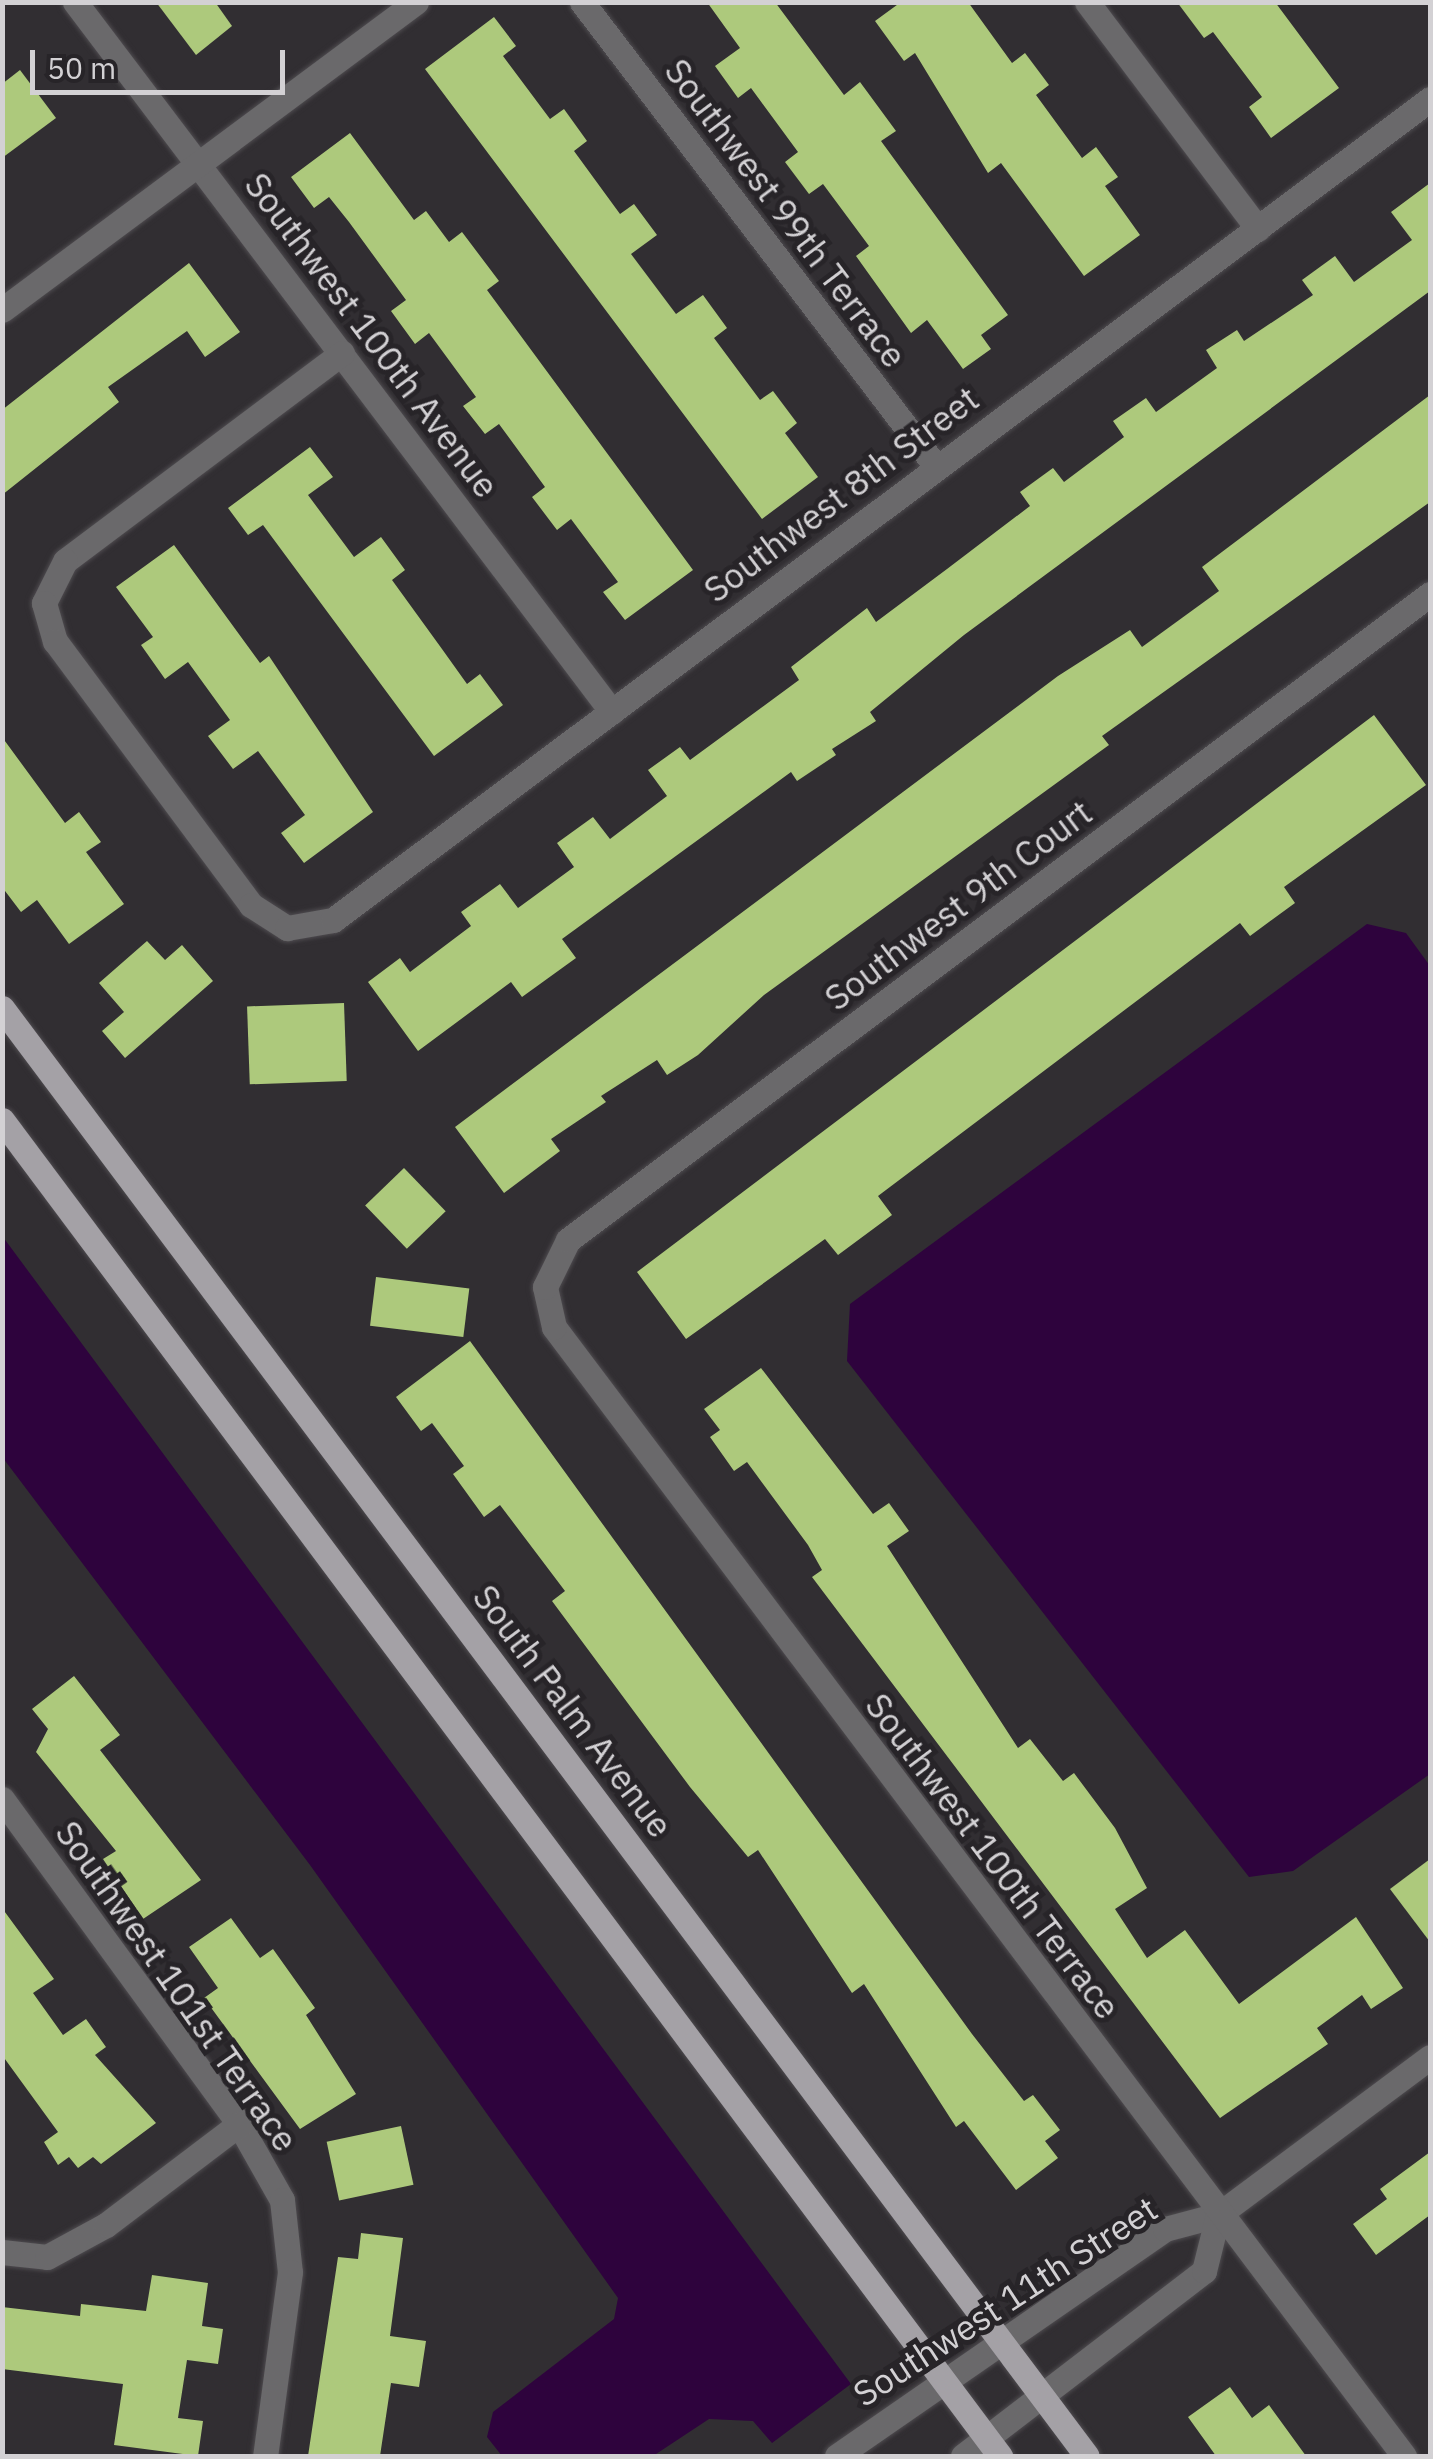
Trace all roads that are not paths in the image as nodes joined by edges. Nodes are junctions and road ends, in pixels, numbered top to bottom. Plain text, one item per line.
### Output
1 (74, 2) edge
2 (416, 2) edge
3 (582, 2) edge
4 (1088, 2) edge
5 (1430, 98) edge
6 (198, 163) junction
7 (1258, 228) junction
8 (2, 310) edge
9 (342, 352) junction
10 (935, 465) junction
11 (1430, 594) edge
12 (612, 712) junction
13 (2, 1008) edge
14 (2, 1120) edge
15 (545, 1287) joint
16 (2, 1800) edge
17 (1430, 2057) edge
18 (240, 2124) junction
19 (1218, 2216) junction
20 (2, 2252) edge
21 (999, 2341) junction
22 (940, 2378) junction
23 (1040, 2396) junction
24 (994, 2448) edge
25 (265, 2456) edge
26 (836, 2456) edge
27 (963, 2456) edge
28 (1086, 2456) edge
29 (1404, 2456) edge

1 - 6 street, Southwest 100th Avenue
2 - 6 street
3 - 10 street, Southwest 99th Terrace
4 - 7 street
5 - 7 street, Southwest 8th Street
6 - 8 street
6 - 9 street, Southwest 100th Avenue
7 - 10 street, Southwest 8th Street
9 - 12 street, Southwest 100th Avenue
9 - 12 street, Southwest 8th Street
10 - 12 street, Southwest 8th Street
11 - 15 street, Southwest 9th Court
13 - 21 main road, South Palm Avenue
14 - 22 main road
15 - 19 street, Southwest 100th Terrace
16 - 18 street, Southwest 101st Terrace
17 - 19 street, Southwest 11th Street
18 - 20 street
18 - 25 street, Southwest 101st Terrace
19 - 21 street, Southwest 11th Street
19 - 23 street, Southwest 11th Street
19 - 29 street, Southwest 100th Terrace
21 - 22 street, Southwest 11th Street
21 - 23 main road, South Palm Avenue
22 - 24 main road
22 - 26 street, Southwest 11th Street
23 - 24 street, Southwest 11th Street
23 - 28 main road, South Palm Avenue
24 - 27 street, Southwest 11th Street

